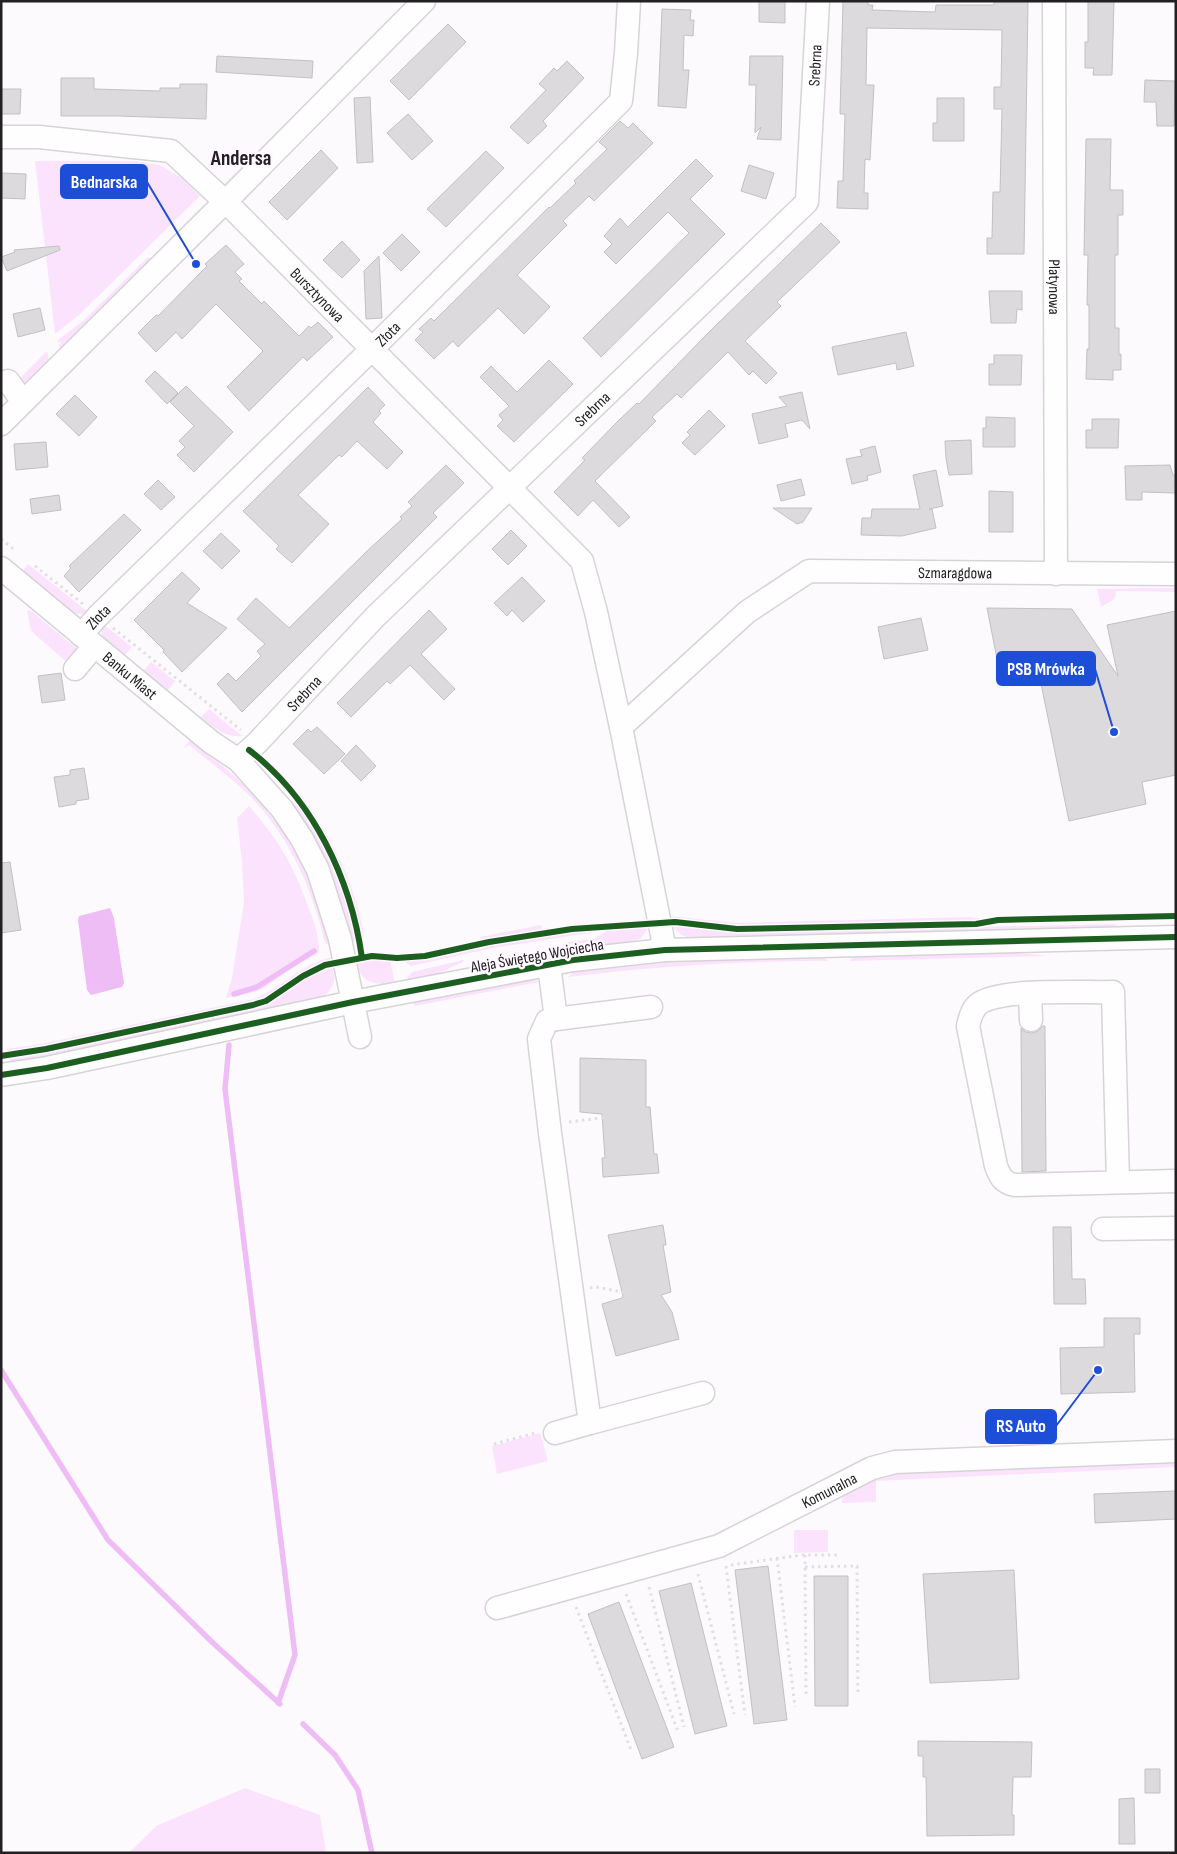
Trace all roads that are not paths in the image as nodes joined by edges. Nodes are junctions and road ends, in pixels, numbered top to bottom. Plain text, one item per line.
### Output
1 (424, 1) edge
2 (629, 1) edge
3 (818, 1) edge
4 (1054, 1) edge
5 (1, 137) edge
6 (225, 201) junction
7 (372, 349) junction
8 (8, 381) dead end
9 (23, 402) junction
10 (1, 424) edge
11 (510, 487) junction
12 (1, 568) edge
13 (1056, 574) junction
14 (1176, 574) edge
15 (87, 641) junction
16 (75, 669) dead end
17 (622, 727) junction
18 (238, 760) junction
19 (1176, 936) edge
20 (665, 950) junction
21 (549, 965) junction
22 (1030, 993) junction
23 (353, 1002) junction
24 (651, 1007) dead end
25 (556, 1019) junction
26 (1031, 1020) dead end
27 (360, 1037) dead end
28 (1, 1075) edge
29 (1176, 1181) edge
30 (1118, 1182) junction
31 (1176, 1228) edge
32 (1103, 1229) dead end
33 (703, 1394) dead end
34 (590, 1424) junction
35 (555, 1433) road end
36 (1176, 1451) edge
37 (497, 1608) dead end

1 - 6 street
2 - 7 street, Złota
3 - 11 street, Srebrna
4 - 13 street, Platynowa
5 - 6 street, Bursztynowa
6 - 7 street, Bursztynowa
6 - 9 street
7 - 11 street, Bursztynowa
7 - 15 street, Złota
8 - 9 street
9 - 10 street
11 - 17 street, Bursztynowa
11 - 18 street, Srebrna
12 - 15 street, Banku Miast
13 - 14 street, Szmaragdowa
13 - 17 street, Szmaragdowa
15 - 16 street, Złota
15 - 18 street, Banku Miast
17 - 20 street
18 - 23 street, Banku Miast
19 - 20 street, Aleja Świętego Wojciecha
20 - 21 street, Aleja Świętego Wojciecha
21 - 23 street, Aleja Świętego Wojciecha
21 - 25 street
22 - 26 street
22 - 30 street
22 - 30 street
23 - 27 street, Banku Miast
23 - 28 street, Aleja Świętego Wojciecha
24 - 25 street
25 - 34 street
29 - 30 street
31 - 32 street
33 - 34 street
34 - 35 street
36 - 37 street, Komunalna

